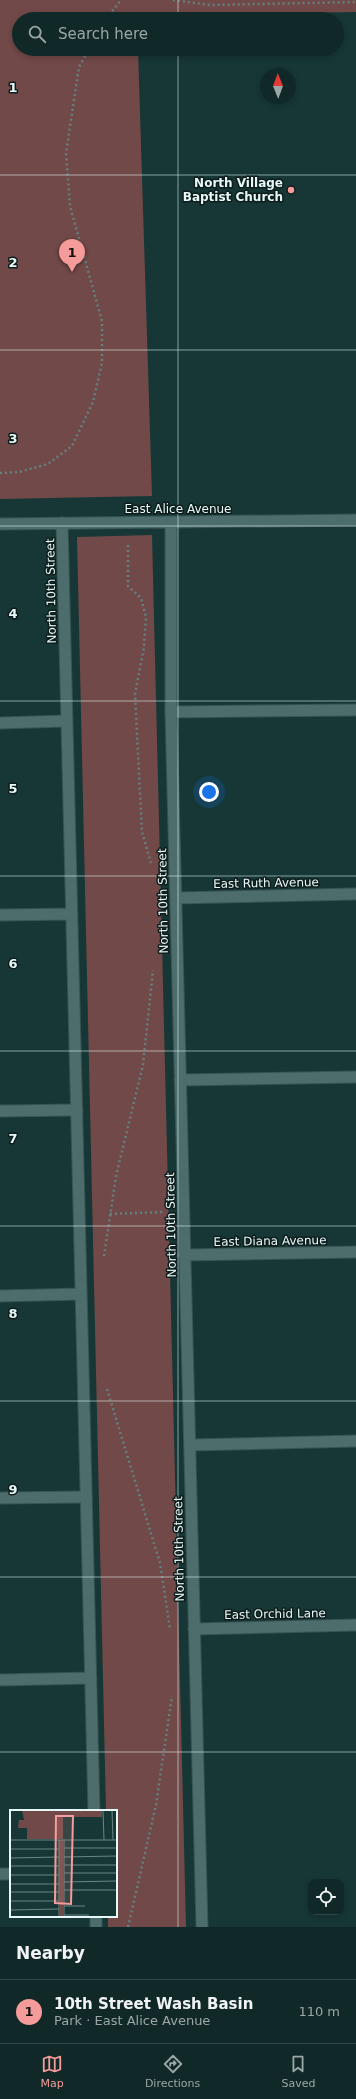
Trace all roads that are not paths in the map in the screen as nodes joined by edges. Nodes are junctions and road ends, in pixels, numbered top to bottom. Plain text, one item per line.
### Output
1 (356, 520) edge
2 (62, 523) junction
3 (171, 523) junction
4 (0, 524) edge
5 (356, 710) edge
6 (171, 712) junction
7 (66, 721) junction
8 (0, 722) edge
9 (356, 894) edge
10 (176, 898) junction
11 (72, 914) junction
12 (0, 915) edge
13 (356, 1077) edge
14 (180, 1080) junction
15 (77, 1110) junction
16 (0, 1111) edge
17 (356, 1252) edge
18 (184, 1255) junction
19 (81, 1294) junction
20 (0, 1296) edge
21 (356, 1441) edge
22 (190, 1445) junction
23 (86, 1497) junction
24 (0, 1498) edge
25 (356, 1625) edge
26 (194, 1629) junction
27 (90, 1678) junction
28 (0, 1680) edge
29 (94, 1810) edge
30 (202, 1927) edge

1 - 3 street, East Alice Avenue
2 - 3 street, East Alice Avenue
2 - 4 street, East Alice Avenue
2 - 7 street, North 10th Street
3 - 6 street, North 10th Street
5 - 6 street
6 - 10 street, North 10th Street
7 - 8 street
7 - 11 street, North 10th Street
9 - 10 street, East Ruth Avenue
10 - 14 street, North 10th Street
11 - 12 street
11 - 15 street, North 10th Street
13 - 14 street
14 - 18 street, North 10th Street
15 - 16 street
15 - 19 street, North 10th Street
17 - 18 street, East Diana Avenue
18 - 22 street, North 10th Street
19 - 20 street
19 - 23 street, North 10th Street
21 - 22 street
22 - 26 street, North 10th Street
23 - 24 street
23 - 27 street, North 10th Street
25 - 26 street, East Orchid Lane
26 - 30 street, North 10th Street
27 - 28 street
27 - 29 street, North 10th Street

